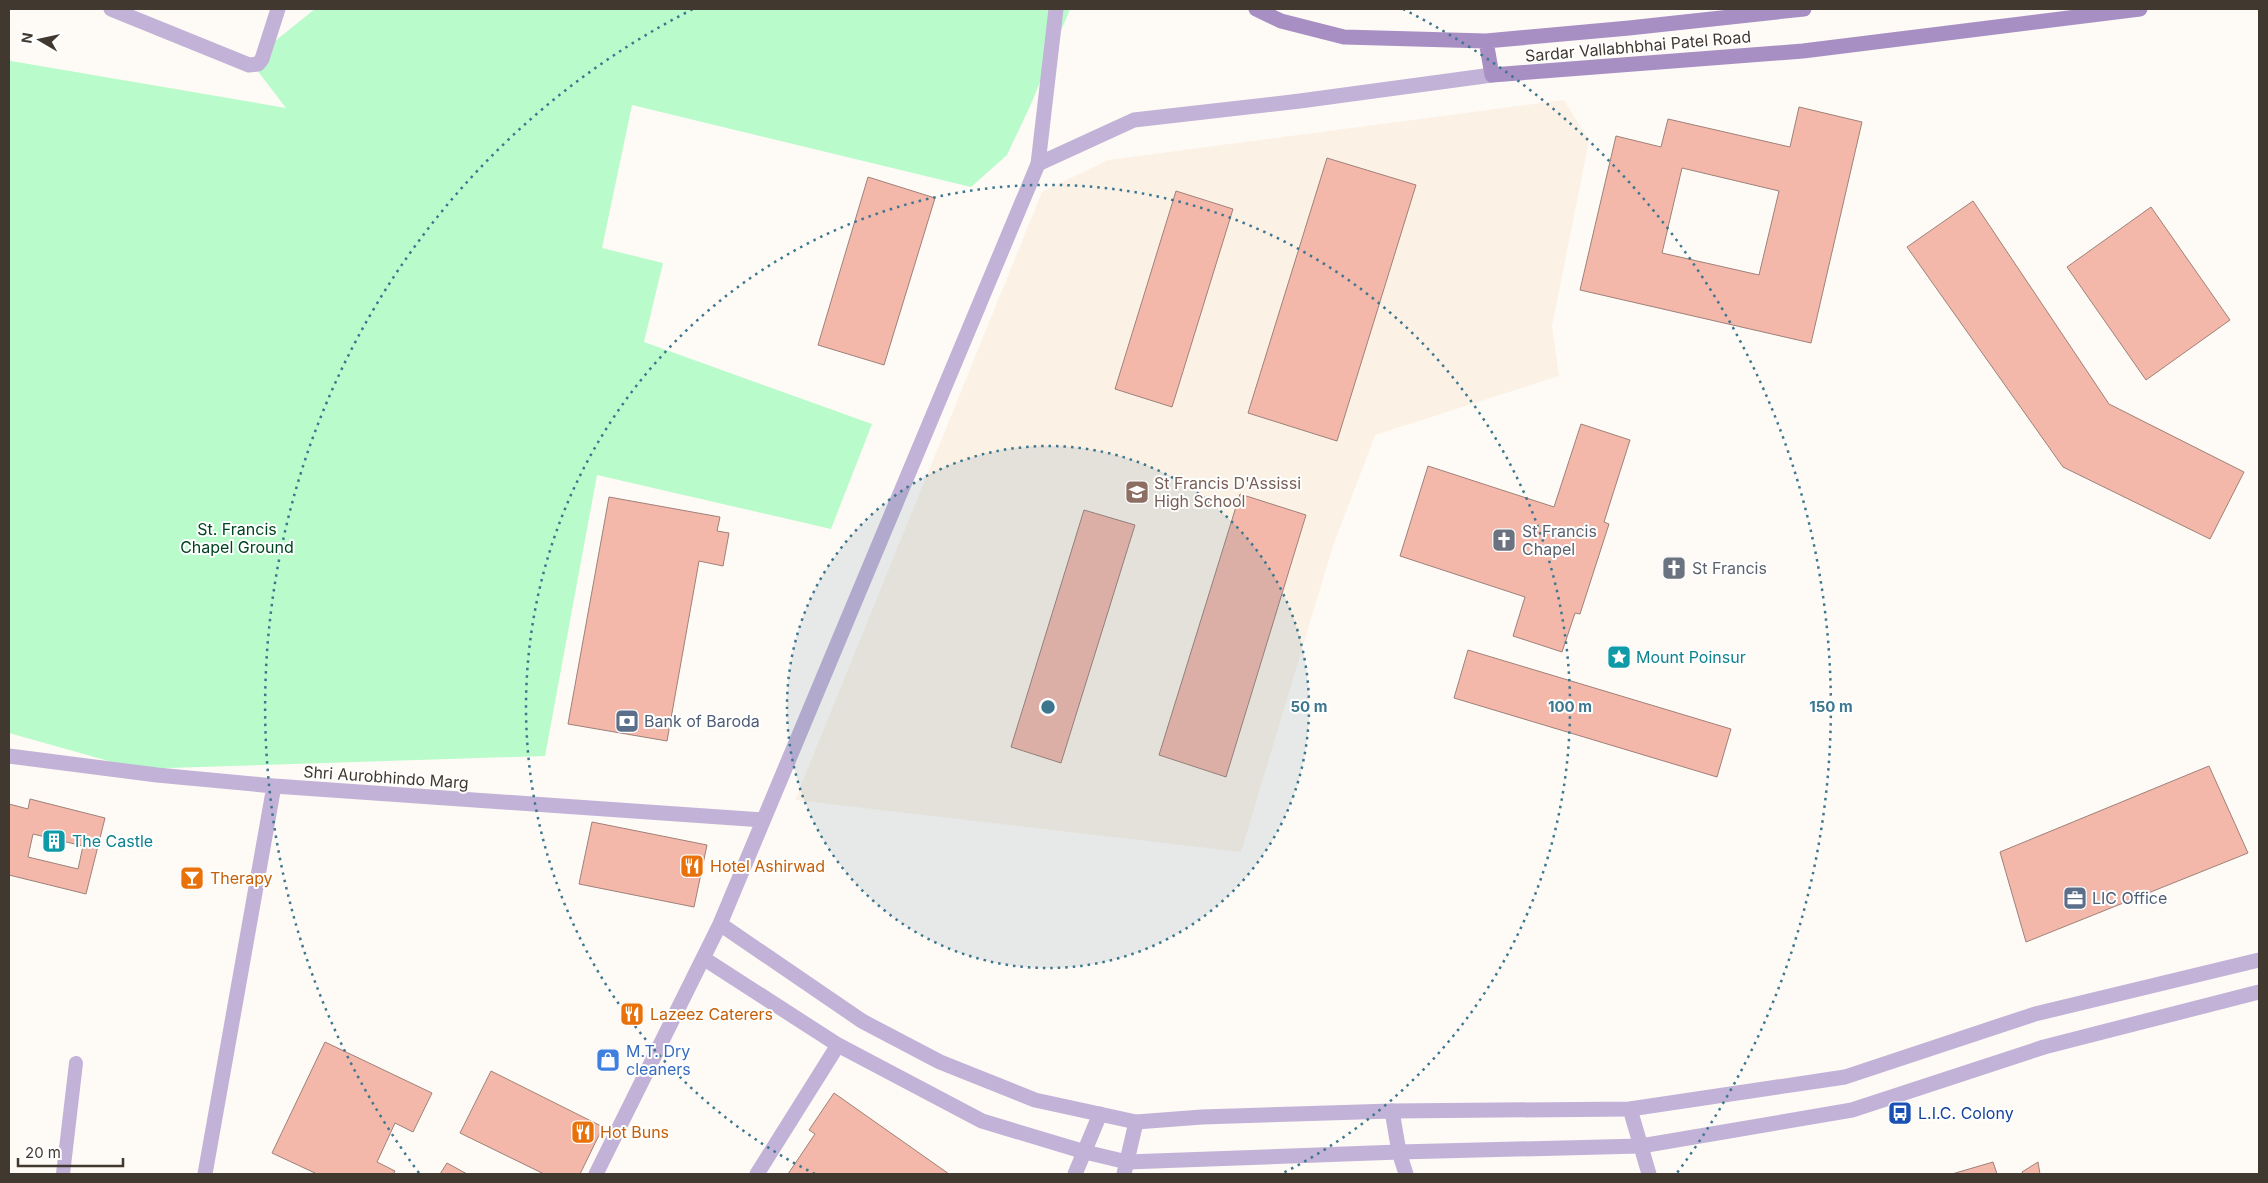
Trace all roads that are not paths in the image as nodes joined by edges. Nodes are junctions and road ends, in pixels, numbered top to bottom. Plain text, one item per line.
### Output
1 (111, 9) edge
2 (278, 9) edge
3 (1056, 9) edge
4 (1256, 9) edge
5 (1804, 9) edge
6 (2140, 9) edge
7 (1486, 41) junction
8 (1492, 75) junction
9 (1038, 164) junction
10 (9, 756) edge
11 (274, 786) junction
12 (763, 820) junction
13 (720, 924) junction
14 (703, 958) junction
15 (2259, 960) edge
16 (2259, 992) edge
17 (838, 1045) junction
18 (76, 1063) dead end
19 (1630, 1109) junction
20 (1392, 1111) junction
21 (1100, 1114) junction
22 (1136, 1122) junction
23 (1641, 1146) junction
24 (1084, 1152) junction
25 (1399, 1152) junction
26 (1126, 1168) edge
27 (63, 1174) edge
28 (205, 1174) edge
29 (596, 1174) edge
30 (757, 1174) edge
31 (1075, 1174) edge
32 (1406, 1174) edge
33 (1649, 1174) edge

1 - 2 street
3 - 9 street
4 - 7 main road, Sardar Vallabhbhai Patel Road
5 - 7 main road, Sardar Vallabhbhai Patel Road
6 - 8 main road, Sardar Vallabhbhai Patel Road
7 - 8 main road
8 - 9 street
9 - 12 street
10 - 11 street, Shri Aurobhindo Marg
11 - 12 street, Shri Aurobhindo Marg
11 - 28 street
12 - 13 street
13 - 14 street
13 - 21 street
14 - 17 street
14 - 29 street
15 - 19 street
16 - 23 street
17 - 24 street
17 - 30 street
18 - 27 lane
19 - 20 street
19 - 23 street
20 - 22 street
20 - 25 street
21 - 22 street
21 - 24 street
22 - 26 street
23 - 25 street
23 - 33 street
24 - 26 street
24 - 31 street
25 - 26 street
25 - 32 street

